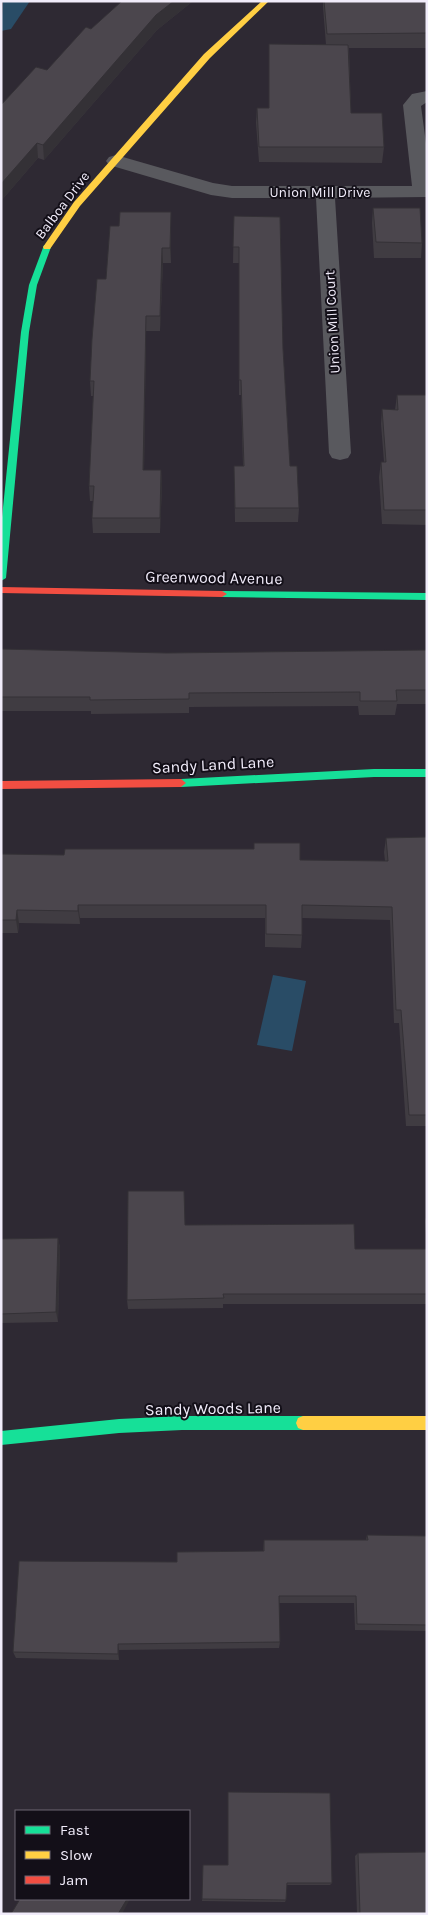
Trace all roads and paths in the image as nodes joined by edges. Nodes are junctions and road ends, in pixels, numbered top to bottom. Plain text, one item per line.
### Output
1 (266, 1) edge
2 (427, 96) edge
3 (116, 161) junction
4 (325, 192) junction
5 (340, 453) dead end
6 (1, 578) edge
7 (1, 590) edge
8 (427, 597) edge
9 (427, 773) edge
10 (1, 785) edge
11 (427, 1423) edge
12 (1, 1438) edge

1 - 3 street, Balboa Drive
2 - 4 street, Union Mill Drive
3 - 4 street, Union Mill Drive
3 - 6 street, Balboa Drive
4 - 5 street, Union Mill Court
7 - 8 street, Greenwood Avenue
9 - 10 street, Sandy Land Lane
11 - 12 street, Sandy Woods Lane

